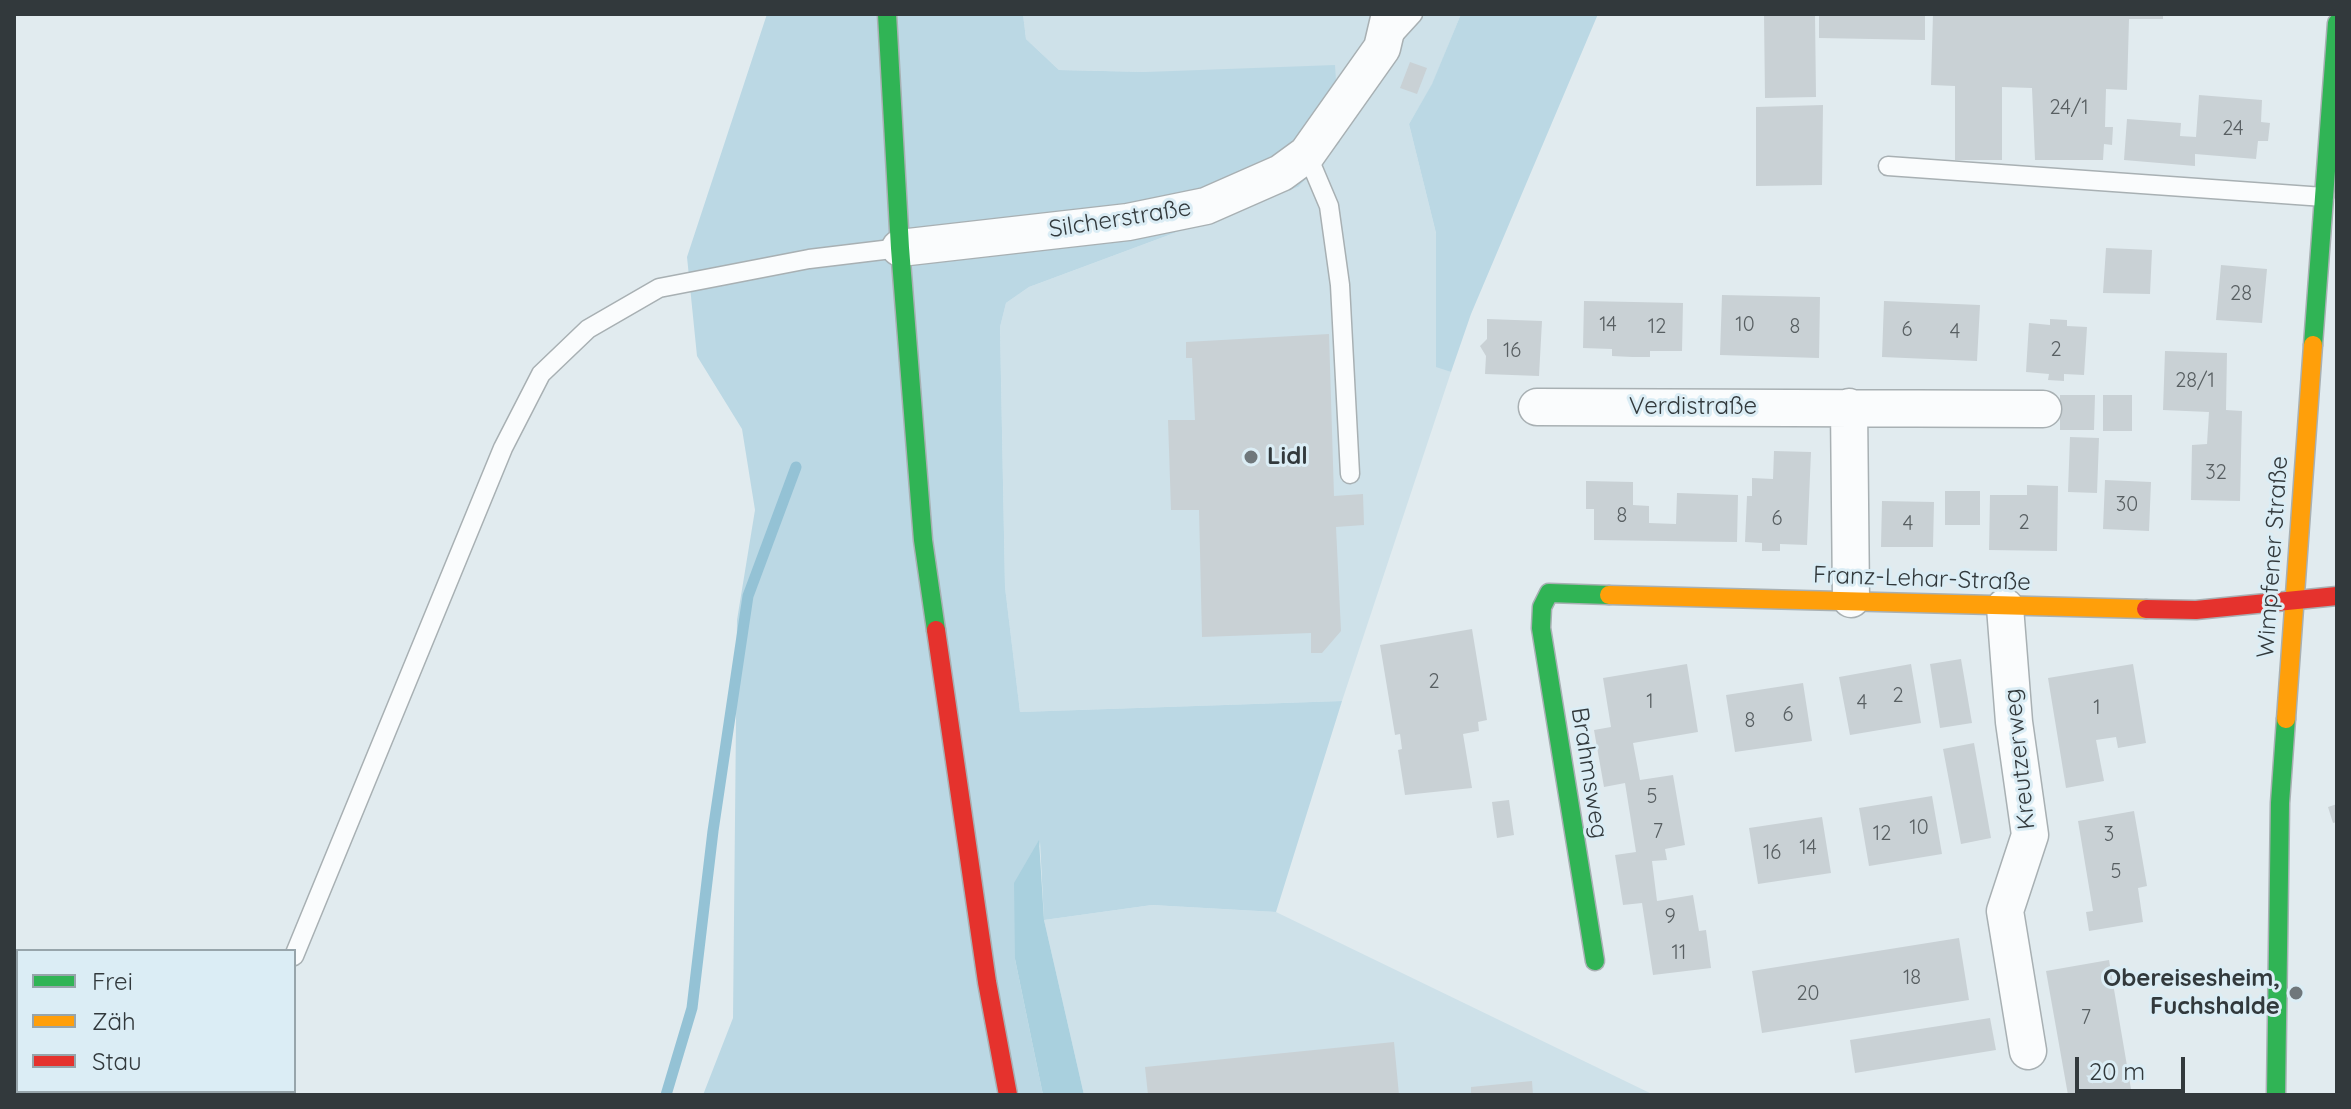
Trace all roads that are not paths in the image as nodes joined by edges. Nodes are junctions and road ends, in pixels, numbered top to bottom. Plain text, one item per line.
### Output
1 (887, 14) edge
2 (1390, 14) edge
3 (1413, 14) edge
4 (2337, 23) edge
5 (1382, 48) junction
6 (1307, 154) junction
7 (1888, 166) dead end
8 (2324, 197) junction
9 (900, 248) junction
10 (1537, 407) dead end
11 (1849, 407) junction
12 (2043, 409) dead end
13 (1350, 474) dead end
14 (1549, 593) joint
15 (2337, 596) edge
16 (2294, 598) junction
17 (1851, 599) junction
18 (2005, 607) junction
19 (296, 951) edge
20 (1595, 961) dead end
21 (2028, 1051) dead end
22 (1008, 1095) edge
23 (2276, 1095) edge

1 - 9 street
2 - 5 street, Silcherstraße
3 - 5 lane
4 - 8 street, Wimpfener Straße
5 - 6 street, Silcherstraße
6 - 9 street, Silcherstraße
6 - 13 lane
7 - 8 lane
8 - 16 street, Wimpfener Straße
9 - 19 lane
9 - 22 street
10 - 11 street, Verdistraße
11 - 12 street, Verdistraße
11 - 17 street
14 - 17 street, Franz-Lehar-Straße
14 - 20 street, Brahmsweg
15 - 16 street, Franz-Lehar-Straße
16 - 18 street, Franz-Lehar-Straße
16 - 23 street, Wimpfener Straße
17 - 18 street, Franz-Lehar-Straße
18 - 21 street, Kreutzerweg

